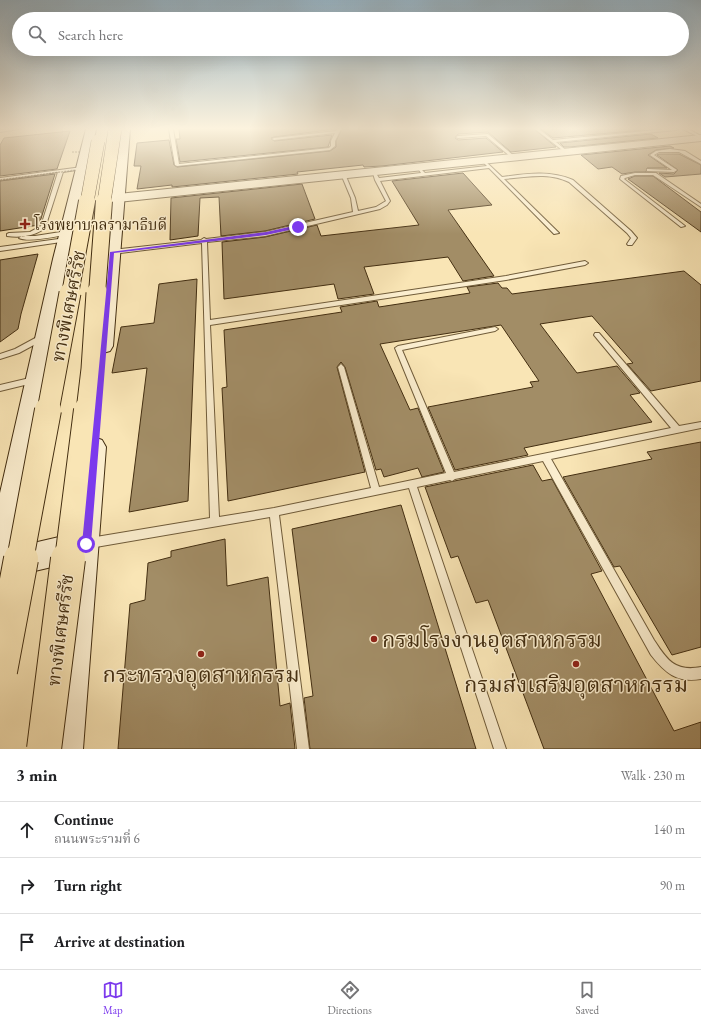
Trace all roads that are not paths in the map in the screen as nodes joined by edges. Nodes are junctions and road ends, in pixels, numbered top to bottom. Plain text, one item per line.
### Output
1 (83, 164) edge
2 (94, 164) edge
3 (111, 164) edge
4 (122, 164) edge
5 (177, 164) edge
6 (187, 164) edge
7 (487, 164) joint
8 (666, 164) edge
9 (82, 169) junction
10 (61, 171) junction
11 (647, 173) junction
12 (343, 174) junction
13 (375, 176) junction
14 (501, 178) junction
15 (0, 180) edge
16 (118, 198) junction
17 (701, 206) edge
18 (356, 214) junction
19 (683, 226) dead end
20 (556, 233) dead end
21 (9, 236) junction
22 (67, 236) junction
23 (204, 240) junction
24 (630, 244) dead end
25 (3, 249) edge
26 (112, 252) junction
27 (586, 263) dead end
28 (207, 323) junction
29 (495, 329) dead end
30 (46, 335) junction
31 (597, 335) dead end
32 (0, 357) edge
33 (341, 367) dead end
34 (37, 379) junction
35 (0, 388) edge
36 (701, 425) edge
37 (677, 430) junction
38 (545, 458) junction
39 (452, 477) junction
40 (412, 484) junction
41 (376, 492) junction
42 (274, 512) junction
43 (215, 522) junction
44 (86, 544) junction
45 (0, 556) edge
46 (0, 566) edge
47 (0, 671) edge
48 (701, 673) edge
49 (44, 749) edge
50 (66, 749) edge
51 (303, 749) edge
52 (500, 749) edge

1 - 9 main road
2 - 47 highway, ทางพิเศษศรีรัช, bridge
3 - 49 highway, ทางพิเศษศรีรัช, bridge
4 - 16 main road
5 - 6 lane
7 - 13 street
7 - 14 lane
8 - 11 lane
9 - 10 lane
9 - 22 main road
10 - 15 lane
10 - 21 lane
11 - 17 lane
11 - 19 lane
12 - 13 street
12 - 16 street
12 - 18 lane
13 - 18 lane
14 - 20 lane
14 - 24 lane
16 - 26 main road
18 - 23 lane
21 - 22 lane
21 - 25 lane
22 - 25 lane
22 - 30 main road
23 - 26 lane
23 - 28 lane
26 - 44 main road
27 - 28 lane
28 - 43 lane
29 - 39 lane
30 - 32 lane
30 - 34 main road
31 - 37 lane
33 - 41 lane
34 - 35 lane
34 - 45 main road
36 - 37 lane
37 - 38 lane
38 - 39 lane
38 - 48 lane
39 - 40 lane
40 - 41 lane
40 - 52 lane
41 - 42 lane
42 - 43 lane
42 - 51 lane
43 - 44 lane
44 - 46 main road
44 - 50 main road

